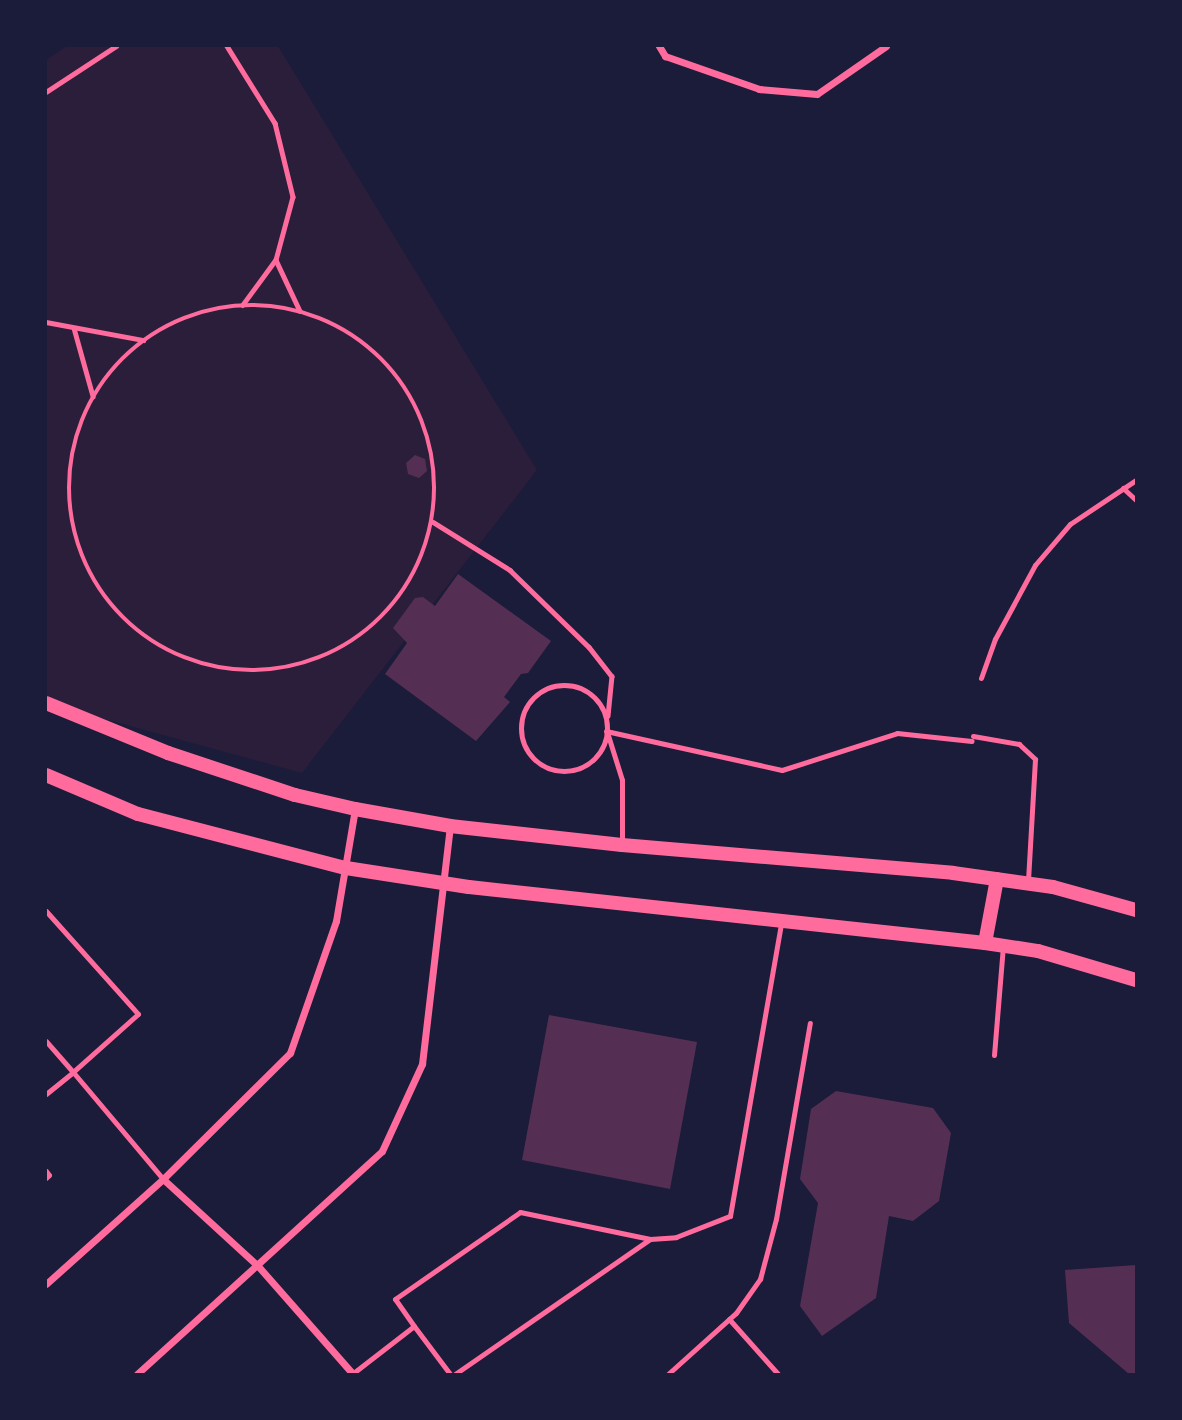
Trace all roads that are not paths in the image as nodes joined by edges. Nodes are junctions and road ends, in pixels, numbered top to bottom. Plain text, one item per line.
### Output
1 (659, 46) edge
2 (886, 46) edge
3 (1136, 480) edge
4 (1123, 488) junction
5 (1136, 500) edge
6 (981, 678) dead end
7 (46, 703) edge
8 (606, 729) junction
9 (46, 775) edge
10 (355, 809) junction
11 (450, 826) junction
12 (622, 845) junction
13 (346, 868) junction
14 (997, 879) junction
15 (444, 884) junction
16 (1028, 884) junction
17 (1136, 910) edge
18 (46, 911) edge
19 (781, 922) junction
20 (985, 943) junction
21 (1003, 946) junction
22 (1136, 980) edge
23 (810, 1023) dead end
24 (46, 1041) edge
25 (994, 1055) dead end
26 (73, 1072) junction
27 (46, 1094) edge
28 (46, 1171) edge
29 (46, 1178) edge
30 (163, 1179) junction
31 (650, 1239) junction
32 (258, 1266) junction
33 (46, 1284) edge
34 (729, 1319) junction
35 (414, 1326) junction
36 (137, 1374) edge
37 (352, 1374) edge
38 (453, 1374) edge
39 (668, 1374) edge
40 (778, 1374) edge

1 - 2 street
3 - 4 lane
4 - 5 lane
4 - 6 lane
7 - 10 main road
8 - 8 lane
8 - 12 lane
8 - 16 lane
9 - 13 main road
10 - 11 main road
10 - 13 street
11 - 12 main road
11 - 15 street
12 - 14 main road
13 - 15 main road
13 - 30 street
14 - 16 main road
14 - 20 main road
15 - 19 main road
15 - 32 street
16 - 17 main road
18 - 26 lane
19 - 20 main road
19 - 31 lane
20 - 21 main road
21 - 22 main road
21 - 25 lane
23 - 34 lane
24 - 26 lane
26 - 27 lane
26 - 30 lane
28 - 29 lane
30 - 32 street
30 - 33 street
31 - 35 lane
31 - 38 lane
32 - 36 street
32 - 37 street
34 - 39 lane
34 - 40 lane
35 - 37 lane
35 - 38 lane

